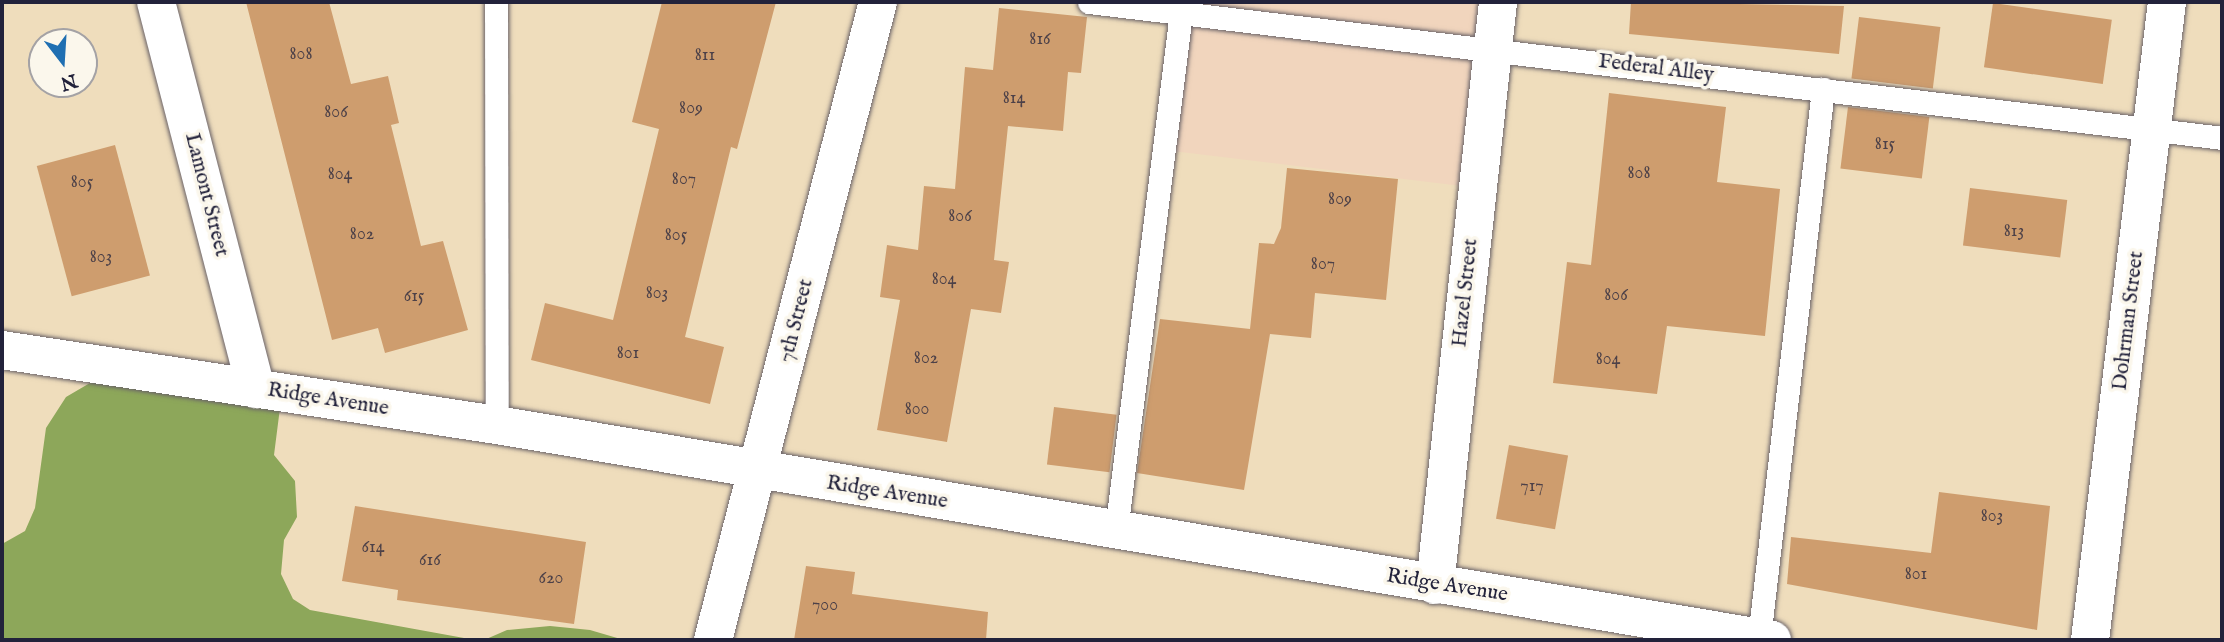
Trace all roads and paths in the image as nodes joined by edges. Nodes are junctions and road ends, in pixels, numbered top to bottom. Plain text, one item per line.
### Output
1 (156, 2) edge
2 (496, 2) edge
3 (878, 2) edge
4 (1089, 2) edge
5 (1497, 2) edge
6 (2167, 2) edge
7 (1181, 13) junction
8 (1492, 49) junction
9 (1823, 89) junction
10 (2152, 129) junction
11 (2222, 138) edge
12 (2, 350) edge
13 (256, 389) junction
14 (497, 425) junction
15 (759, 471) junction
16 (1116, 531) junction
17 (1436, 584) junction
18 (1765, 639) edge
19 (713, 640) edge
20 (2090, 640) edge

1 - 13 street, Lamont Street
2 - 14 lane
3 - 15 street, 7th Street
4 - 7 lane, Federal Alley
5 - 8 street, Hazel Street
6 - 10 street, Dohrman Street
7 - 8 lane, Federal Alley
7 - 16 lane
8 - 9 lane, Federal Alley
8 - 17 street, Hazel Street
9 - 10 lane, Federal Alley
9 - 18 lane
10 - 11 lane, Federal Alley
10 - 20 street, Dohrman Street
12 - 13 street, Ridge Avenue
13 - 14 street, Ridge Avenue
14 - 15 street, Ridge Avenue
15 - 16 street, Ridge Avenue
15 - 19 street, 7th Street
16 - 17 street, Ridge Avenue
17 - 18 street, Ridge Avenue

